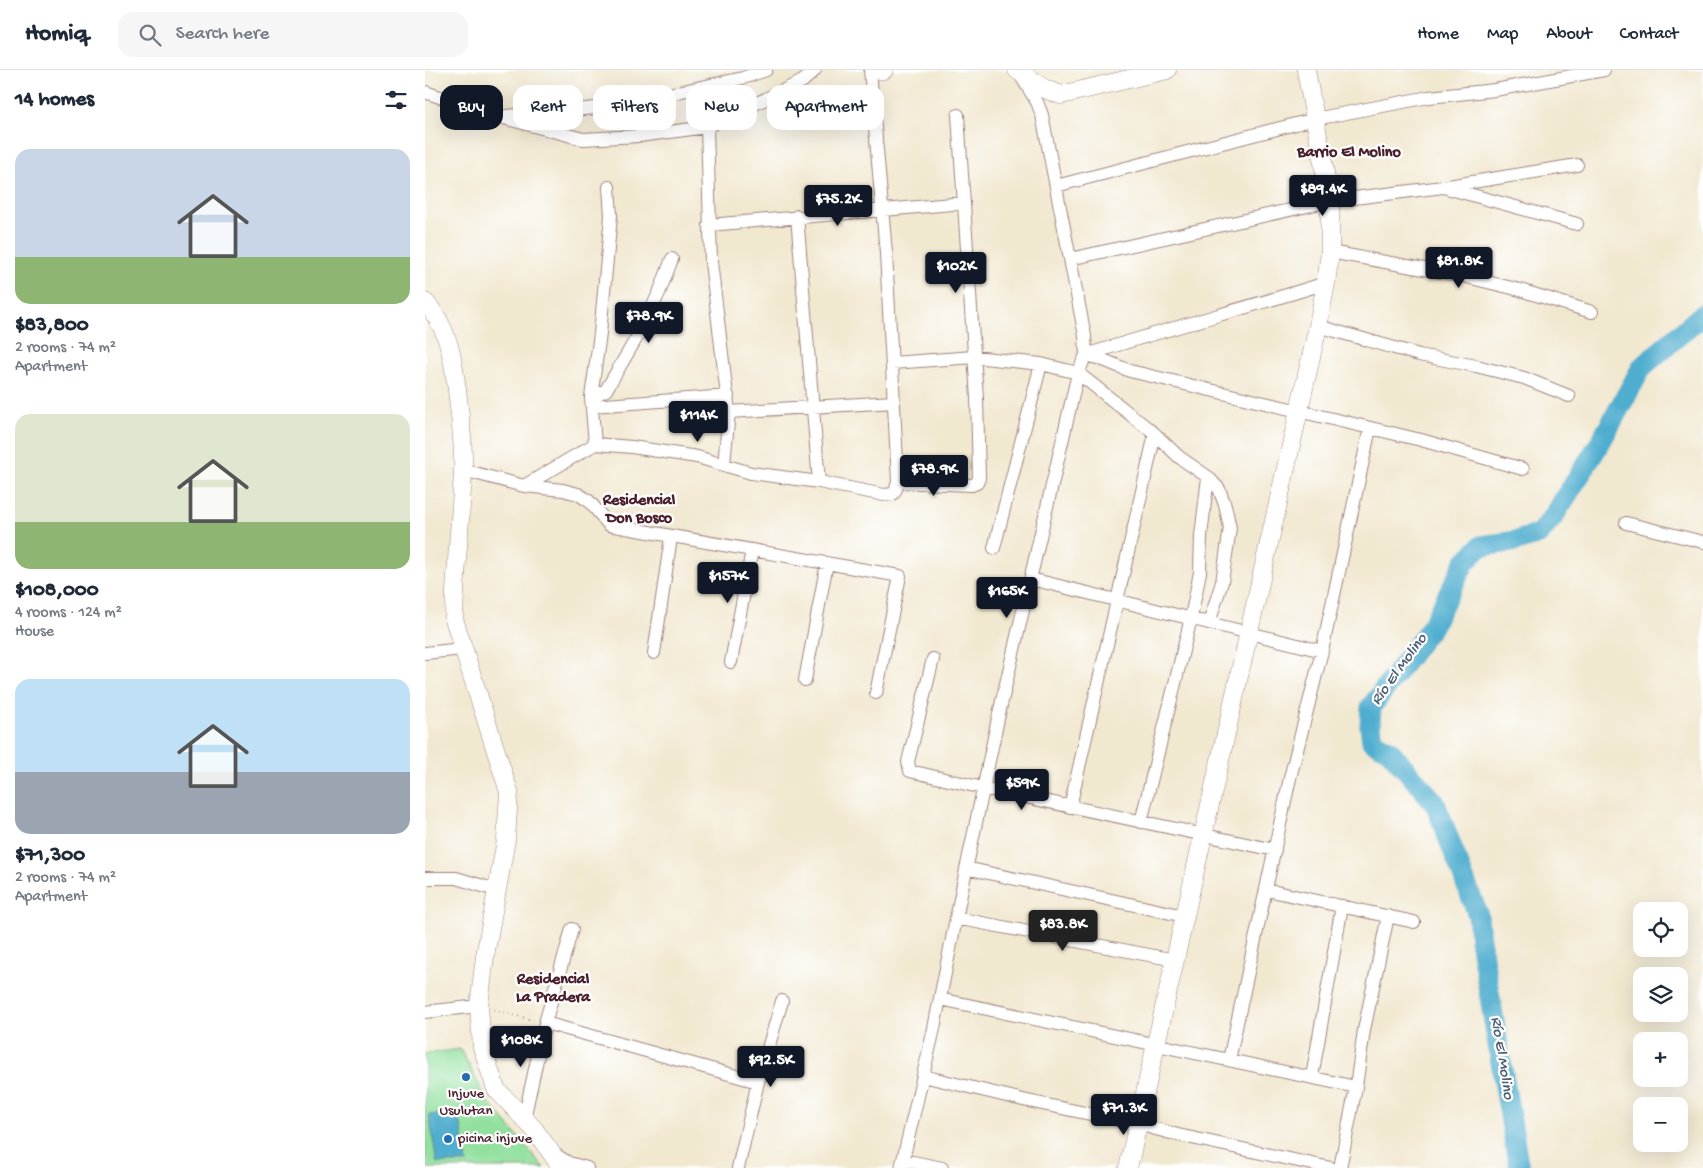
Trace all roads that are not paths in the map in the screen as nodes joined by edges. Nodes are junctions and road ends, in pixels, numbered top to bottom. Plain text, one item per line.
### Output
1 (766, 70) edge
2 (815, 70) edge
3 (870, 70) edge
4 (879, 70) edge
5 (884, 70) edge
6 (1167, 70) edge
7 (1306, 70) edge
8 (1605, 70) edge
9 (1018, 71) edge
10 (1567, 73) edge
11 (425, 92) edge
12 (440, 97) edge
13 (757, 103) edge
14 (503, 115) edge
15 (958, 115) dead end
16 (503, 118) edge
17 (1315, 119) junction
18 (686, 130) edge
19 (707, 130) edge
20 (1577, 165) dead end
21 (1056, 186) junction
22 (609, 187) dead end
23 (1443, 187) junction
24 (1330, 202) junction
25 (964, 203) junction
26 (883, 210) junction
27 (797, 216) junction
28 (709, 224) junction
29 (1577, 224) dead end
30 (1330, 252) junction
31 (672, 258) dead end
32 (1070, 259) junction
33 (1326, 283) junction
34 (425, 302) edge
35 (1592, 312) dead end
36 (1318, 326) junction
37 (1086, 355) junction
38 (974, 357) junction
39 (892, 363) junction
40 (1041, 364) junction
41 (1078, 373) junction
42 (728, 396) junction
43 (1569, 396) dead end
44 (591, 402) junction
45 (894, 402) junction
46 (813, 407) junction
47 (1298, 410) junction
48 (729, 412) junction
49 (1370, 428) junction
50 (1155, 434) junction
51 (595, 444) junction
52 (723, 464) junction
53 (1523, 469) dead end
54 (463, 470) junction
55 (1208, 477) junction
56 (819, 482) junction
57 (898, 482) junction
58 (524, 486) junction
59 (1626, 523) dead end
60 (671, 537) junction
61 (1703, 542) edge
62 (995, 548) dead end
63 (752, 550) junction
64 (827, 563) junction
65 (1031, 579) junction
66 (1117, 600) junction
67 (1191, 618) junction
68 (1209, 623) junction
69 (1248, 633) junction
70 (463, 649) junction
71 (1322, 651) junction
72 (425, 653) edge
73 (654, 653) dead end
74 (933, 659) dead end
75 (731, 662) dead end
76 (805, 680) dead end
77 (876, 693) dead end
78 (983, 788) junction
79 (1069, 807) junction
80 (1141, 822) junction
81 (1203, 835) junction
82 (1275, 850) junction
83 (966, 868) junction
84 (425, 878) edge
85 (496, 890) junction
86 (1267, 890) junction
87 (1342, 906) junction
88 (1185, 916) junction
89 (1388, 916) junction
90 (956, 918) junction
91 (1414, 922) dead end
92 (572, 929) dead end
93 (1175, 960) junction
94 (940, 999) junction
95 (782, 1001) dead end
96 (479, 1006) junction
97 (425, 1012) edge
98 (545, 1023) junction
99 (1156, 1044) junction
100 (1229, 1060) junction
101 (923, 1076) junction
102 (1312, 1077) junction
103 (758, 1082) junction
104 (1357, 1087) junction
105 (524, 1119) junction
106 (1138, 1124) junction
107 (548, 1149) junction
108 (902, 1164) edge
109 (562, 1168) edge
110 (587, 1168) edge
111 (738, 1168) edge
112 (942, 1168) edge
113 (1128, 1168) edge
114 (1331, 1168) edge
115 (1340, 1168) edge

1 - 14 street
2 - 13 street
3 - 26 street
4 - 5 street
6 - 9 street
7 - 17 street
8 - 10 street
9 - 21 street
10 - 17 street
11 - 12 street
15 - 25 street
16 - 18 street
17 - 21 street
17 - 24 street
19 - 28 street
20 - 23 street
21 - 32 street
22 - 44 street
23 - 24 street
23 - 29 street
24 - 30 street
24 - 32 street
25 - 26 street
25 - 38 street
26 - 27 street
26 - 39 street
27 - 28 street
27 - 46 street
28 - 42 street
30 - 33 street
30 - 35 street
31 - 44 street
32 - 37 street
33 - 36 street
33 - 37 street
34 - 54 street
36 - 43 street
36 - 47 street
37 - 41 street
37 - 47 street
38 - 39 street
38 - 40 street
38 - 57 street
39 - 45 street
40 - 41 street
40 - 62 street
41 - 50 street
41 - 65 street
42 - 44 street
42 - 48 street
44 - 51 street
45 - 46 street
45 - 57 street
46 - 48 street
46 - 56 street
47 - 49 street
47 - 69 street
48 - 52 street
49 - 53 street
49 - 71 street
50 - 55 street
50 - 66 street
51 - 52 street
51 - 58 street
52 - 56 street
54 - 58 street
54 - 70 street
55 - 67 street
55 - 68 street
56 - 57 street
58 - 60 street
59 - 61 street
60 - 63 street
60 - 73 street
63 - 64 street
63 - 75 street
64 - 76 street
64 - 77 street
65 - 66 street
65 - 78 street
66 - 67 street
66 - 79 street
67 - 68 street
67 - 80 street
68 - 69 street
69 - 71 street
69 - 81 street
70 - 72 street
70 - 85 street
71 - 82 street
74 - 78 street
78 - 79 street
78 - 83 street
79 - 80 street
80 - 81 street
81 - 82 street
81 - 88 street
82 - 86 street
83 - 88 street
83 - 90 street
84 - 85 street
85 - 96 street
86 - 87 street
86 - 100 street
87 - 89 street
87 - 102 street
88 - 93 street
89 - 91 street
89 - 104 street
90 - 93 street
90 - 94 street
92 - 98 street
93 - 99 street
94 - 99 street
94 - 101 street
95 - 103 street
96 - 97 street
96 - 105 street
98 - 103 street
98 - 105 street
99 - 100 street
99 - 106 street
100 - 102 street
101 - 106 street
101 - 108 street
102 - 104 street
103 - 111 street
104 - 115 street
105 - 107 street
106 - 113 street
106 - 114 street
107 - 109 street
107 - 110 street
108 - 112 street

